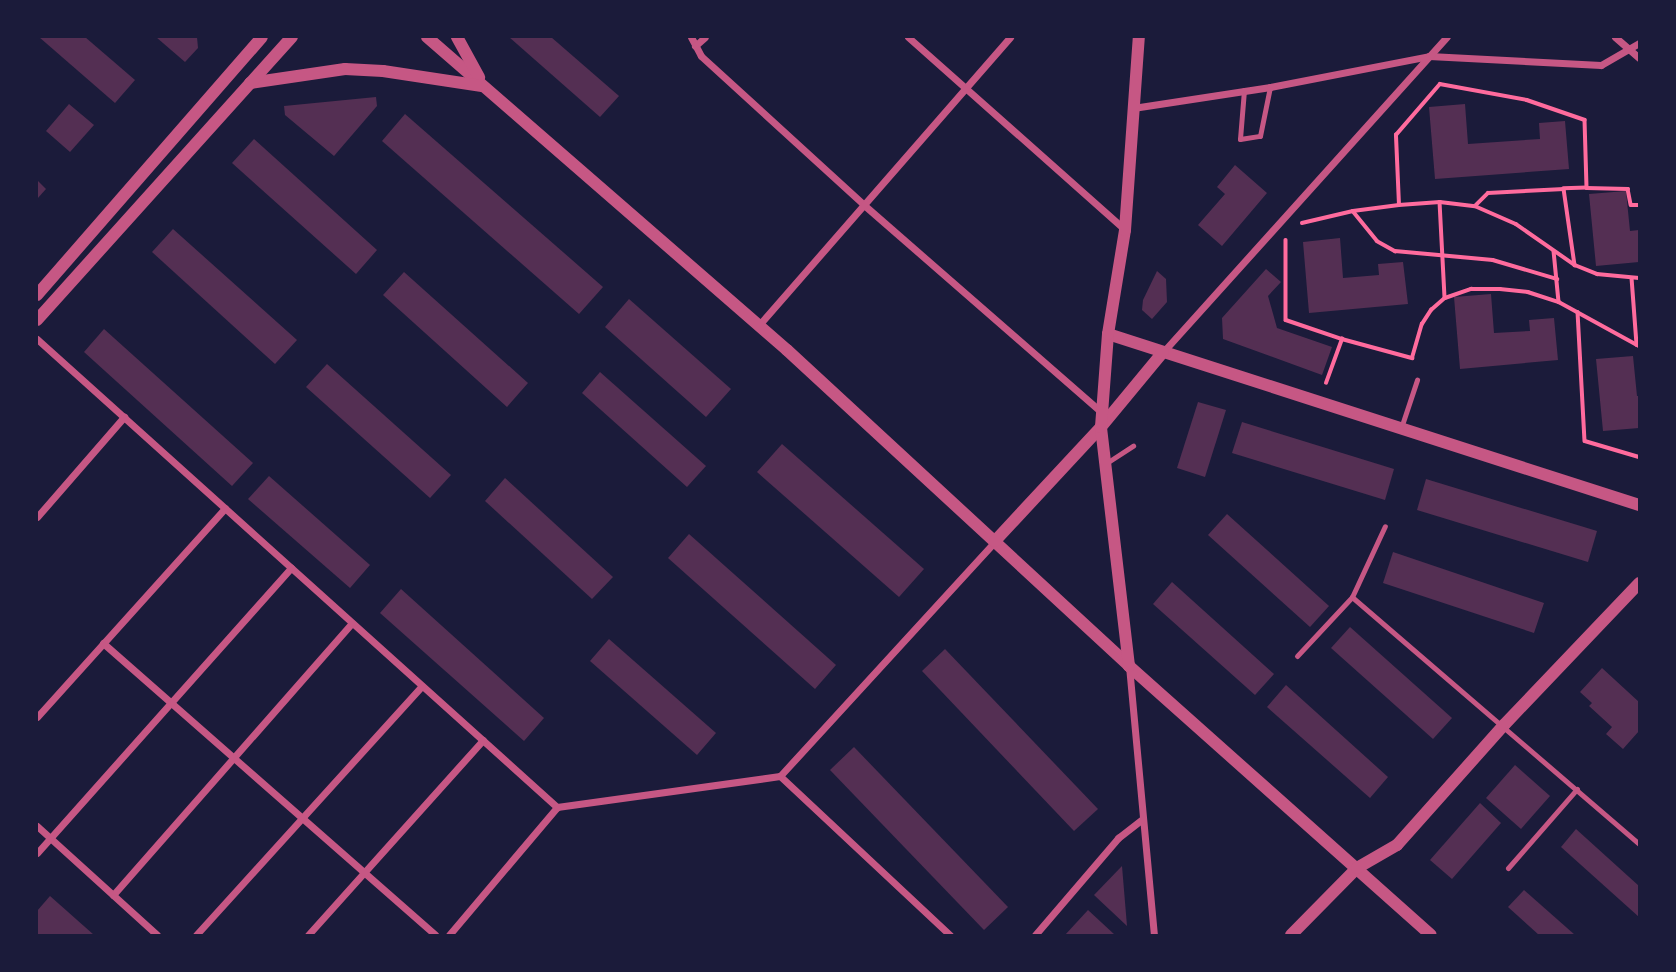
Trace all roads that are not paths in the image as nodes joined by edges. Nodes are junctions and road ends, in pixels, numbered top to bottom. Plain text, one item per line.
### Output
1 (247, 37) edge
2 (262, 37) edge
3 (292, 37) edge
4 (427, 37) edge
5 (457, 37) edge
6 (691, 37) edge
7 (705, 37) edge
8 (908, 37) edge
9 (1010, 37) edge
10 (1447, 37) edge
11 (1615, 37) edge
12 (1138, 38) edge
13 (1639, 43) edge
14 (695, 46) junction
15 (1630, 50) junction
16 (1429, 56) junction
17 (1639, 58) edge
18 (241, 61) junction
19 (250, 83) junction
20 (484, 86) junction
21 (1270, 87) junction
22 (965, 89) junction
23 (1244, 90) junction
24 (1133, 108) junction
25 (864, 205) junction
26 (1125, 230) junction
27 (37, 295) edge
28 (37, 320) edge
29 (759, 325) junction
30 (1108, 334) junction
31 (37, 339) edge
32 (1163, 352) junction
33 (1417, 380) dead end
34 (1102, 412) junction
35 (124, 417) junction
36 (1101, 427) junction
37 (1401, 428) junction
38 (1133, 446) dead end
39 (1105, 464) junction
40 (1639, 505) edge
41 (225, 508) junction
42 (37, 517) edge
43 (1385, 526) dead end
44 (995, 541) junction
45 (291, 568) junction
46 (1639, 583) edge
47 (1352, 597) junction
48 (352, 623) junction
49 (103, 643) junction
50 (1297, 656) dead end
51 (1129, 666) junction
52 (422, 686) junction
53 (171, 701) junction
54 (37, 717) edge
55 (1504, 725) junction
56 (483, 740) junction
57 (234, 757) junction
58 (780, 776) junction
59 (1577, 789) junction
60 (557, 807) junction
61 (303, 818) junction
62 (1142, 819) junction
63 (37, 826) edge
64 (51, 838) junction
65 (1639, 844) edge
66 (37, 853) edge
67 (1508, 868) dead end
68 (1357, 869) junction
69 (365, 873) junction
70 (113, 895) junction
71 (157, 935) edge
72 (196, 935) edge
73 (308, 935) edge
74 (435, 935) edge
75 (449, 935) edge
76 (950, 935) edge
77 (1035, 935) edge
78 (1154, 935) edge
79 (1291, 935) edge
80 (1431, 935) edge

1 - 18 street
2 - 18 street
3 - 19 street
4 - 20 street
5 - 20 street
6 - 14 street
7 - 14 street
8 - 22 street
9 - 22 street
10 - 16 street
11 - 15 street
12 - 24 street
13 - 15 street
14 - 25 street
15 - 16 street
15 - 17 street
16 - 21 street
16 - 32 street
18 - 27 street
19 - 20 street
19 - 28 street
20 - 29 street
21 - 23 street
21 - 23 lane
22 - 25 street
22 - 26 street
23 - 24 street
24 - 26 street
25 - 29 street
25 - 34 street
26 - 30 street
29 - 44 street
30 - 32 street
30 - 34 street
31 - 35 street
32 - 36 street
32 - 37 street
33 - 37 lane
34 - 36 street
35 - 41 street
35 - 42 street
36 - 39 street
36 - 44 street
37 - 40 street
38 - 39 lane
39 - 51 street
41 - 45 street
41 - 49 street
43 - 47 lane
44 - 51 street
44 - 58 street
45 - 48 street
45 - 53 street
46 - 55 street
47 - 50 lane
47 - 55 lane
48 - 52 street
48 - 57 street
49 - 53 street
49 - 54 street
51 - 62 street
51 - 68 street
52 - 56 street
52 - 61 street
53 - 57 street
53 - 64 street
55 - 59 lane
55 - 68 street
56 - 60 street
56 - 69 street
57 - 61 street
57 - 70 street
58 - 60 street
58 - 76 street
59 - 65 lane
59 - 67 lane
60 - 75 street
61 - 69 street
61 - 72 street
62 - 77 street
62 - 78 street
63 - 64 street
64 - 66 street
64 - 70 street
68 - 79 street
68 - 80 street
69 - 73 street
69 - 74 street
70 - 71 street

